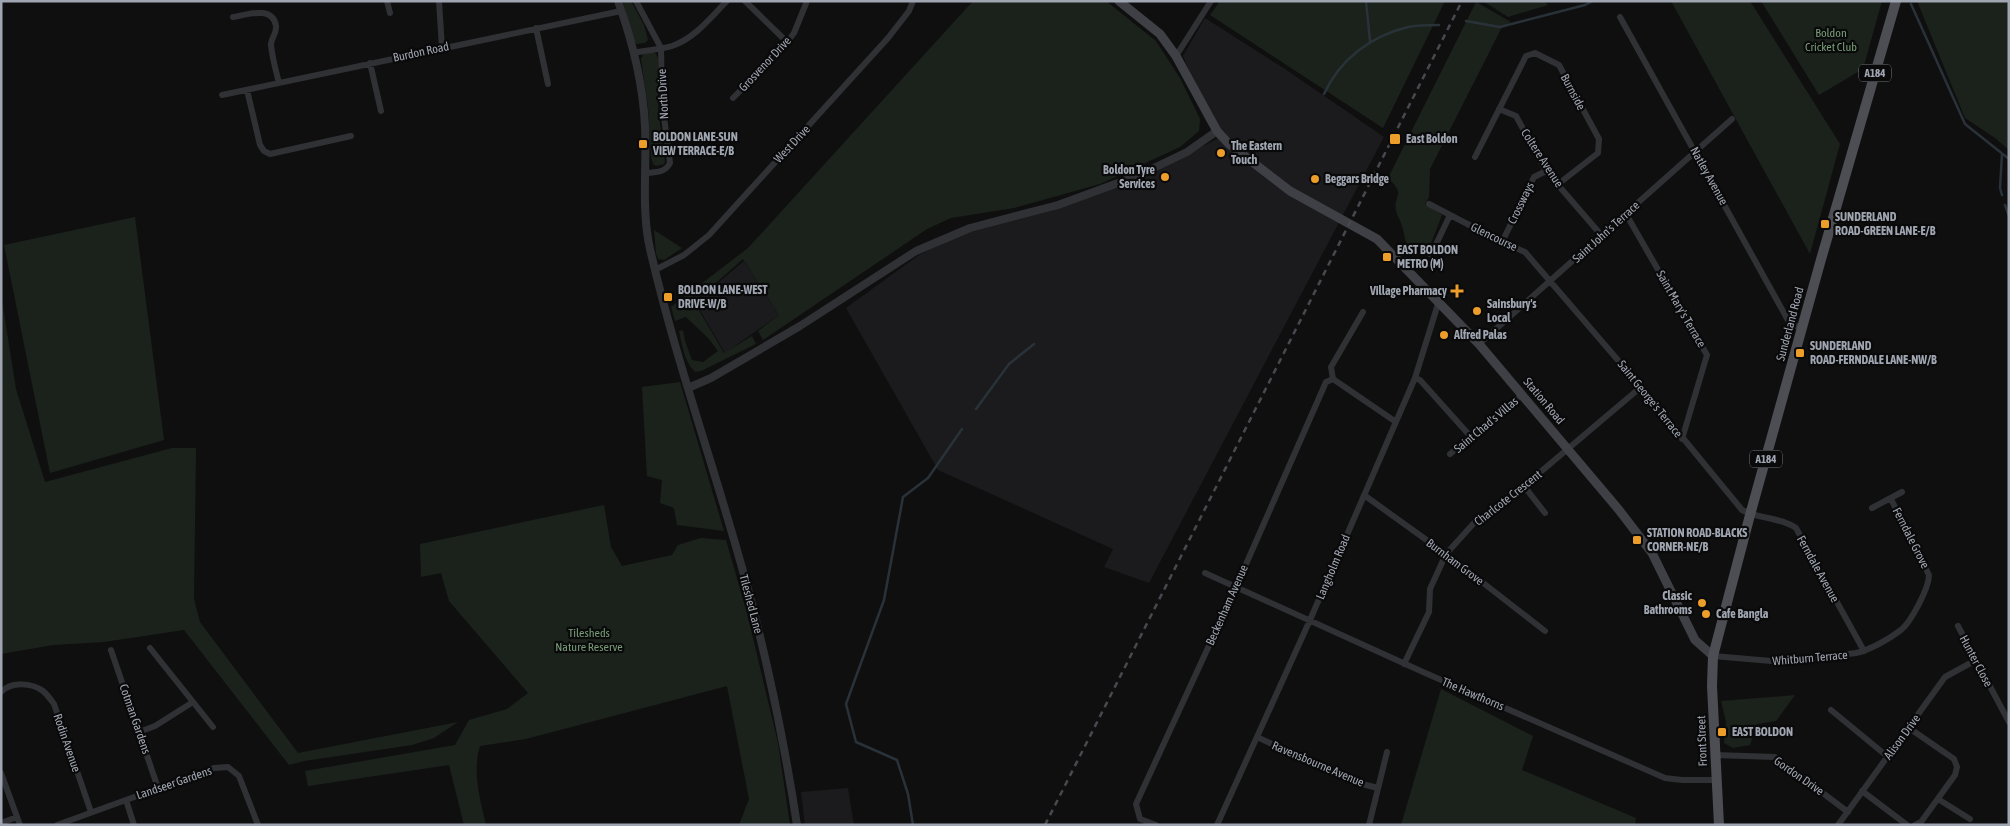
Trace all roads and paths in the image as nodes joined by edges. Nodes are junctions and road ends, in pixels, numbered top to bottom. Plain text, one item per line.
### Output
1 (387, 1) edge
2 (439, 1) edge
3 (618, 1) edge
4 (636, 1) edge
5 (727, 1) edge
6 (745, 1) edge
7 (807, 1) edge
8 (914, 1) edge
9 (1119, 1) edge
10 (1211, 1) edge
11 (1896, 1) edge
12 (621, 10) junction
13 (390, 13) dead end
14 (1620, 17) dead end
15 (233, 18) dead end
16 (536, 28) junction
17 (787, 42) junction
18 (442, 48) junction
19 (661, 48) junction
20 (633, 53) junction
21 (1176, 56) junction
22 (370, 63) junction
23 (279, 83) junction
24 (548, 84) dead end
25 (247, 90) junction
26 (222, 95) dead end
27 (732, 98) dead end
28 (1499, 109) junction
29 (381, 111) dead end
30 (1732, 119) dead end
31 (1216, 130) junction
32 (351, 136) dead end
33 (1695, 152) junction
34 (1475, 157) dead end
35 (1546, 171) junction
36 (646, 173) junction
37 (1557, 185) junction
38 (1429, 204) dead end
39 (1626, 214) junction
40 (1450, 215) junction
41 (1602, 236) junction
42 (1502, 242) junction
43 (1431, 255) dead end
44 (655, 270) junction
45 (1551, 280) junction
46 (1438, 304) junction
47 (1363, 312) dead end
48 (1802, 328) junction
49 (1479, 344) junction
50 (1415, 378) junction
51 (1333, 379) junction
52 (1641, 387) junction
53 (688, 388) junction
54 (1522, 395) junction
55 (1396, 422) junction
56 (1471, 437) junction
57 (1682, 439) junction
58 (1568, 449) junction
59 (1450, 454) dead end
60 (1524, 486) junction
61 (1902, 492) dead end
62 (1364, 495) junction
63 (1891, 498) junction
64 (1872, 508) dead end
65 (1545, 513) dead end
66 (1750, 515) junction
67 (1446, 554) junction
68 (1205, 573) dead end
69 (1236, 587) junction
70 (1310, 620) junction
71 (1958, 626) dead end
72 (1901, 630) joint
73 (1545, 631) dead end
74 (150, 648) dead end
75 (111, 650) dead end
76 (1864, 651) junction
77 (1713, 656) junction
78 (1976, 660) junction
79 (1404, 664) junction
80 (1, 692) edge
81 (193, 702) junction
82 (1830, 710) dead end
83 (2009, 722) edge
84 (212, 727) dead end
85 (1908, 728) junction
86 (139, 732) junction
87 (1258, 737) junction
88 (1387, 752) dead end
89 (1715, 755) junction
90 (1888, 756) junction
91 (1, 772) edge
92 (1716, 780) junction
93 (158, 788) junction
94 (1378, 788) junction
95 (1862, 792) junction
96 (1938, 799) junction
97 (126, 800) junction
98 (91, 812) junction
99 (1848, 812) junction
100 (17, 817) junction
101 (1970, 819) dead end
102 (1, 823) edge
103 (20, 825) edge
104 (57, 825) edge
105 (134, 825) edge
106 (258, 825) edge
107 (797, 825) edge
108 (1156, 825) edge
109 (1217, 825) edge
110 (1369, 825) edge
111 (1719, 825) edge
112 (1838, 825) edge
113 (1908, 825) edge
114 (1915, 825) edge

1 - 13 street
2 - 18 street
3 - 12 street, Tileshed Lane
4 - 19 street, North Drive
5 - 19 street
6 - 17 street
7 - 17 street, Grosvenor Drive
8 - 44 street, West Drive
9 - 21 main road, Station Road
10 - 21 street
11 - 48 main road, Sunderland Road / A184
12 - 16 street, Burdon Road
12 - 20 street, Tileshed Lane
14 - 33 street, Natley Avenue
15 - 23 street
16 - 18 street, Burdon Road
16 - 24 street
17 - 27 street, Grosvenor Drive
18 - 22 street, Burdon Road
19 - 20 street
19 - 36 street, North Drive
20 - 36 street, Tileshed Lane
21 - 31 main road, Station Road
22 - 23 street, Burdon Road
22 - 29 street
23 - 25 street, Burdon Road
25 - 26 street, Burdon Road
25 - 32 street
28 - 34 street, Burnside
28 - 35 street, Coltere Avenue
28 - 37 street, Burnside
30 - 33 street, Saint John's Terrace
31 - 46 main road, Station Road
31 - 53 street
33 - 39 street, Saint John's Terrace
33 - 48 street, Natley Avenue
35 - 37 street, Coltere Avenue
35 - 42 street, Crossways
36 - 44 street, Tileshed Lane
37 - 41 street, Coltere Avenue
38 - 40 street, Glencourse
39 - 41 street, Saint John's Terrace
39 - 57 street, Saint Mary's Terrace
40 - 42 street, Glencourse
40 - 43 street
41 - 45 street, Saint John's Terrace
42 - 45 street, Glencourse
44 - 53 street, Tileshed Lane
45 - 49 street, Saint John's Terrace
45 - 52 street, Saint George's Terrace
46 - 49 main road, Station Road
46 - 50 street, Langholm Road
47 - 51 street
48 - 66 main road, Sunderland Road / A184
49 - 54 main road, Station Road
50 - 55 street, Langholm Road
50 - 56 street
51 - 55 street
51 - 69 street, Beckenham Avenue
52 - 57 street, Saint George's Terrace
52 - 58 street, Charlcote Crescent
53 - 107 street, Tileshed Lane
54 - 56 street, Saint Chad's Villas
54 - 58 main road, Station Road
55 - 62 street, Langholm Road
56 - 59 street, Saint Chad's Villas
57 - 66 street, Saint George's Terrace
58 - 60 street, Charlcote Crescent
58 - 77 main road, Station Road
60 - 65 street
60 - 67 street, Charlcote Crescent
61 - 63 street
62 - 67 street, Burnham Grove
62 - 70 street, Langholm Road
63 - 64 street
63 - 72 street, Ferndale Grove
66 - 76 street, Ferndale Avenue
66 - 77 main road, Sunderland Road / A184
67 - 73 street, Burnham Grove
67 - 79 street, Charlcote Crescent
68 - 69 street, The Hawthorns
69 - 70 street, The Hawthorns
69 - 108 street, Beckenham Avenue
70 - 79 street, The Hawthorns
70 - 87 street, Langholm Road
71 - 78 street, Hunter Close
72 - 76 street, Whitburn Terrace
74 - 81 street
75 - 86 street, Cotman Gardens
76 - 77 street, Whitburn Terrace
77 - 89 main road, Front Street / A184
78 - 83 street, Hunter Close
78 - 85 street, Alison Drive
79 - 92 street, The Hawthorns
80 - 98 street, Rodin Avenue
81 - 84 street
81 - 86 street
82 - 90 street
85 - 90 street, Alison Drive
85 - 96 street
86 - 93 street, Cotman Gardens
87 - 94 street, Ravensbourne Avenue
87 - 109 street, Langholm Road
88 - 94 street, Ravensbourne Avenue
89 - 92 main road, Front Street / A184
89 - 99 street, Gordon Drive
90 - 95 street, Alison Drive
91 - 100 street
92 - 111 main road, Front Street / A184
93 - 97 street, Landseer Gardens
93 - 106 street, Landseer Gardens
94 - 110 street, Ravensbourne Avenue
95 - 99 street, Alison Drive
95 - 113 street
96 - 101 street
96 - 114 street
97 - 98 street, Landseer Gardens
97 - 105 street
98 - 104 street, Landseer Gardens
99 - 112 street, Alison Drive
100 - 102 street
100 - 103 street

